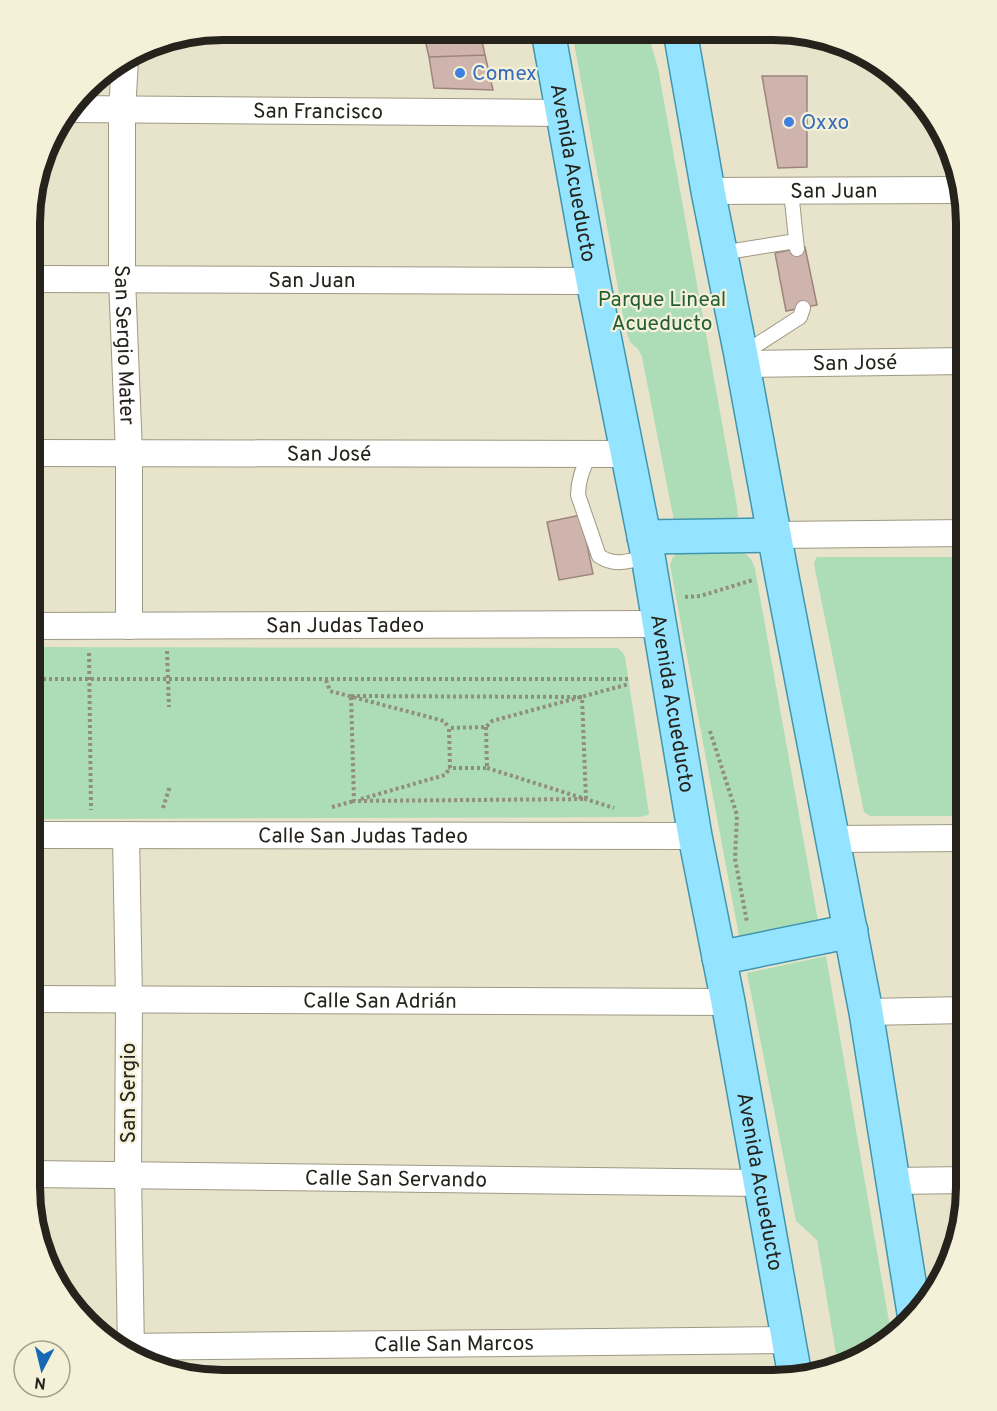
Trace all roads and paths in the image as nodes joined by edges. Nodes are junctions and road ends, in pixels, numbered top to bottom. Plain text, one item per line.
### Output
1 (550, 40) edge
2 (682, 40) edge
3 (124, 70) edge
4 (80, 109) edge
5 (122, 110) junction
6 (564, 113) junction
7 (953, 190) edge
8 (708, 191) junction
9 (791, 191) junction
10 (720, 253) junction
11 (40, 279) edge
12 (122, 279) junction
13 (593, 281) junction
14 (803, 308) dead end
15 (742, 359) junction
16 (956, 361) edge
17 (40, 453) edge
18 (129, 453) junction
19 (627, 454) junction
20 (589, 455) junction
21 (956, 533) edge
22 (774, 535) junction
23 (646, 547) junction
24 (757, 579) dead end
25 (684, 591) dead end
26 (676, 597) dead end
27 (684, 597) junction
28 (685, 604) dead end
29 (658, 624) junction
30 (129, 626) junction
31 (40, 627) edge
32 (89, 646) dead end
33 (166, 647) dead end
34 (90, 678) junction
35 (40, 680) edge
36 (168, 680) junction
37 (326, 680) junction
38 (351, 696) junction
39 (582, 696) junction
40 (169, 707) dead end
41 (709, 723) dead end
42 (486, 727) junction
43 (449, 728) junction
44 (450, 768) junction
45 (487, 768) junction
46 (170, 786) dead end
47 (586, 799) junction
48 (354, 801) junction
49 (163, 808) dead end
50 (618, 810) dead end
51 (91, 820) dead end
52 (40, 835) edge
53 (126, 835) junction
54 (695, 836) junction
55 (956, 838) edge
56 (832, 839) junction
57 (748, 924) dead end
58 (851, 932) junction
59 (719, 958) junction
60 (40, 999) edge
61 (129, 999) junction
62 (728, 1002) junction
63 (956, 1010) edge
64 (866, 1012) junction
65 (40, 1174) edge
66 (128, 1174) junction
67 (956, 1180) edge
68 (892, 1181) junction
69 (761, 1183) junction
70 (913, 1306) edge
71 (788, 1340) junction
72 (127, 1343) edge
73 (136, 1348) edge
74 (794, 1369) edge

1 - 6 main road, Avenida Acueducto
2 - 8 main road
3 - 5 street, San Sergio Mater
4 - 5 street, San Francisco
5 - 6 street, San Francisco
5 - 12 street, San Sergio Mater
6 - 13 main road, Avenida Acueducto
7 - 9 street, San Juan
8 - 9 street, San Juan
8 - 10 main road
9 - 10 lane
10 - 15 main road
11 - 12 street, San Juan
12 - 13 street, San Juan
12 - 18 street, San Sergio Mater
13 - 19 main road, Avenida Acueducto
14 - 15 lane
15 - 16 street, San José
15 - 22 main road
17 - 18 street, San José
18 - 20 street, San José
18 - 30 street, San Sergio Mater
19 - 20 street, San José
19 - 23 main road, Avenida Acueducto
20 - 23 lane
21 - 22 street
22 - 23 main road
22 - 56 main road
23 - 29 main road, Avenida Acueducto
24 - 27 path
25 - 27 path
26 - 27 path
27 - 28 path
29 - 30 street, San Judas Tadeo
29 - 54 main road, Avenida Acueducto
30 - 31 street, San Judas Tadeo
32 - 34 path
33 - 36 path
34 - 35 path
34 - 36 path
34 - 51 path
36 - 37 path
36 - 40 path
37 - 38 path
37 - 39 path
38 - 39 path
38 - 43 path
38 - 48 path
39 - 42 path
39 - 47 path
41 - 57 path
42 - 43 path
42 - 45 path
43 - 44 path
44 - 45 path
44 - 48 path
45 - 47 path
46 - 49 path
47 - 48 path
47 - 50 path
52 - 53 street, Calle San Judas Tadeo
53 - 54 street, Calle San Judas Tadeo
53 - 61 street, San Sergio
54 - 59 main road, Avenida Acueducto
55 - 56 street
56 - 58 main road
58 - 59 main road
58 - 64 main road
59 - 62 main road, Avenida Acueducto
60 - 61 street, Calle San Adrián
61 - 62 street, Calle San Adrián
61 - 66 street, San Sergio
62 - 69 main road, Avenida Acueducto
63 - 64 street
64 - 68 main road
65 - 66 street, Calle San Servando
66 - 69 street, Calle San Servando
66 - 72 street, San Sergio
67 - 68 street
68 - 70 main road
69 - 71 main road, Avenida Acueducto
71 - 73 street, Calle San Marcos
71 - 74 main road, Avenida Acueducto

